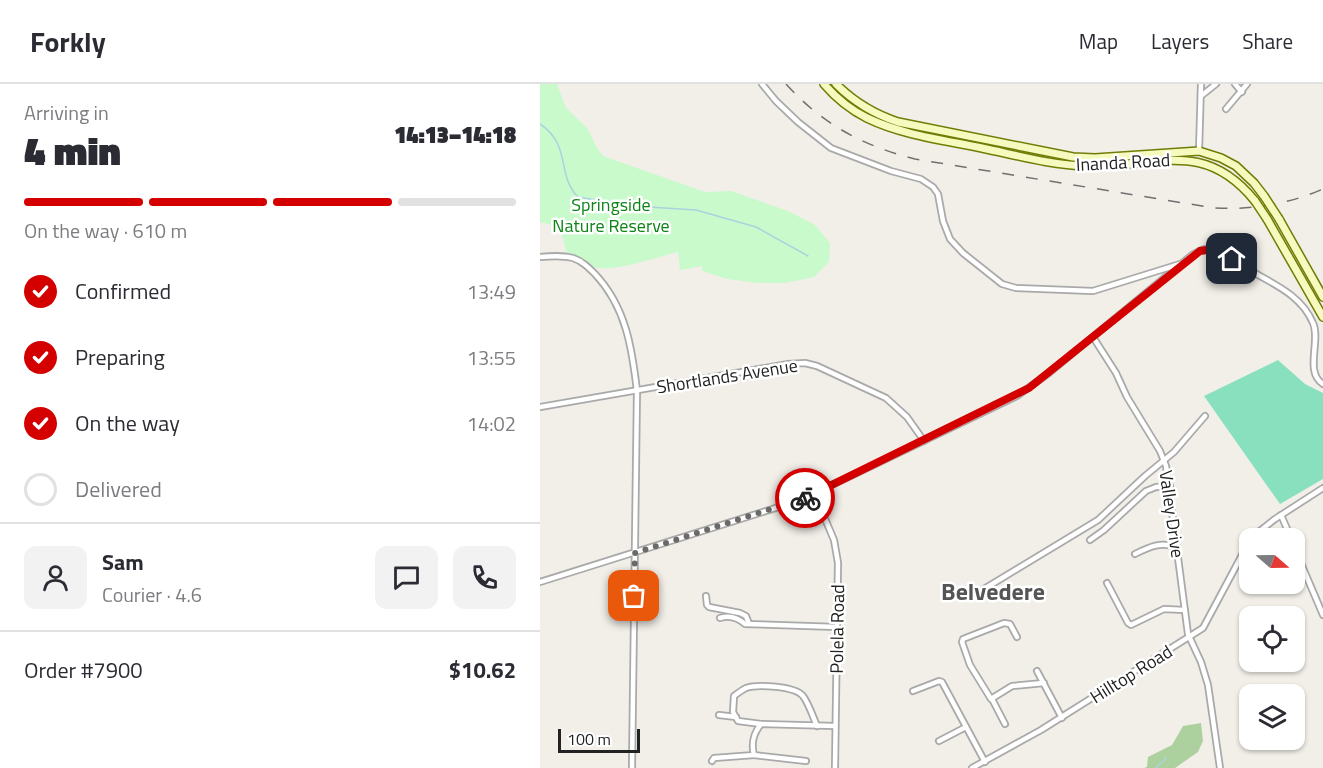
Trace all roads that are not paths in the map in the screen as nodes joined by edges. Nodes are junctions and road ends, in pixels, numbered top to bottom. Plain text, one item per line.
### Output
1 (762, 84) edge
2 (824, 84) edge
3 (836, 84) edge
4 (1201, 84) edge
5 (1216, 84) edge
6 (1235, 84) edge
7 (1247, 84) edge
8 (1242, 92) junction
9 (1201, 96) junction
10 (1226, 109) dead end
11 (1199, 151) junction
12 (540, 257) edge
13 (1183, 264) junction
14 (1323, 297) edge
15 (1323, 317) edge
16 (1093, 338) junction
17 (1323, 384) edge
18 (637, 391) junction
19 (540, 407) edge
20 (1205, 416) dead end
21 (924, 441) junction
22 (1164, 459) junction
23 (1170, 486) junction
24 (1323, 488) edge
25 (815, 495) junction
26 (1281, 515) junction
27 (1264, 528) edge
28 (1287, 528) edge
29 (1090, 540) dead end
30 (1177, 547) junction
31 (635, 553) junction
32 (1135, 554) dead end
33 (1239, 560) edge
34 (1305, 573) edge
35 (540, 582) edge
36 (1107, 583) dead end
37 (979, 592) dead end
38 (706, 596) dead end
39 (1185, 610) junction
40 (1323, 615) edge
41 (720, 618) dead end
42 (749, 624) junction
43 (837, 627) junction
44 (1017, 637) dead end
45 (1189, 638) junction
46 (1037, 671) dead end
47 (1044, 683) junction
48 (912, 691) dead end
49 (992, 699) junction
50 (720, 715) dead end
51 (736, 717) junction
52 (1062, 718) junction
53 (761, 724) junction
54 (1005, 724) dead end
55 (817, 726) junction
56 (835, 726) junction
57 (966, 727) junction
58 (939, 741) dead end
59 (754, 755) junction
60 (712, 761) dead end
61 (806, 761) dead end
62 (985, 762) junction
63 (632, 768) edge
64 (835, 768) edge
65 (972, 768) edge
66 (1220, 768) edge

1 - 13 street
2 - 15 main road, Inanda Road, bridge
3 - 11 main road, Inanda Road
4 - 9 street
5 - 9 street
6 - 8 street
7 - 8 street
8 - 10 street
9 - 11 street
11 - 14 main road, Inanda Road, bridge
12 - 18 street
13 - 16 street
13 - 17 street
16 - 21 street
16 - 22 street, Valley Drive
18 - 19 street, Shortlands Avenue
18 - 21 street, Shortlands Avenue
18 - 31 street
20 - 22 street
21 - 25 street
22 - 23 street, Valley Drive
22 - 37 street
23 - 29 street
23 - 30 street, Valley Drive
24 - 26 street, Hilltop Road
25 - 31 street
25 - 43 street, Polela Road
26 - 27 street, Hilltop Road
26 - 28 street
30 - 32 street
30 - 39 street, Valley Drive
31 - 35 street
31 - 63 street
33 - 45 street, Hilltop Road
34 - 40 street
36 - 39 street
38 - 42 street
39 - 45 street, Valley Drive
41 - 42 street
42 - 43 street
43 - 56 street, Polela Road
44 - 49 street
45 - 52 street, Hilltop Road
45 - 66 street, Valley Drive
46 - 47 street
47 - 49 street
47 - 52 street
48 - 57 street
49 - 54 street
50 - 51 street
51 - 53 street
51 - 55 street
52 - 62 street, Hilltop Road
53 - 55 street
53 - 59 street
55 - 56 street
56 - 64 street, Polela Road
57 - 58 street
57 - 62 street
59 - 60 street
59 - 61 street
62 - 65 street, Hilltop Road

